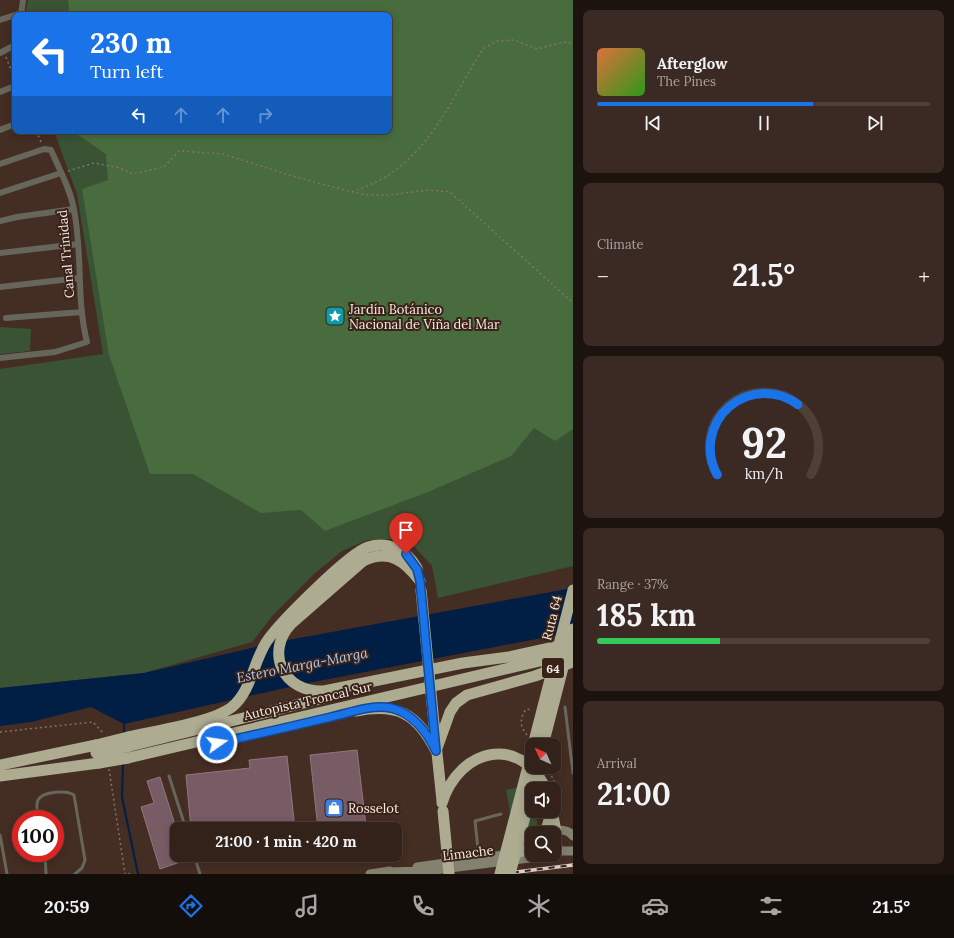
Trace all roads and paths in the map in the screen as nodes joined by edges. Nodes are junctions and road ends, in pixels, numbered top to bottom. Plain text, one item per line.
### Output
1 (23, 0) edge
2 (21, 12) edge
3 (12, 17) edge
4 (0, 20) edge
5 (573, 43) edge
6 (12, 47) edge
7 (2, 52) edge
8 (12, 74) edge
9 (12, 87) edge
10 (0, 92) edge
11 (12, 125) edge
12 (0, 130) edge
13 (37, 134) edge
14 (44, 149) junction
15 (0, 164) edge
16 (61, 173) junction
17 (352, 192) junction
18 (0, 193) edge
19 (74, 209) junction
20 (0, 221) edge
21 (78, 244) junction
22 (0, 253) edge
23 (79, 278) junction
24 (0, 287) edge
25 (573, 303) edge
26 (82, 312) junction
27 (6, 318) dead end
28 (0, 358) edge
29 (421, 586) junction
30 (573, 590) edge
31 (573, 629) edge
32 (573, 642) edge
33 (573, 653) edge
34 (516, 656) junction
35 (573, 662) edge
36 (566, 707) dead end
37 (534, 711) dead end
38 (530, 731) dead end
39 (0, 732) edge
40 (105, 735) dead end
41 (535, 738) edge
42 (545, 738) edge
43 (129, 741) junction
44 (436, 751) junction
45 (100, 757) junction
46 (128, 758) junction
47 (0, 765) edge
48 (573, 773) edge
49 (526, 774) edge
50 (536, 774) edge
51 (0, 776) edge
52 (169, 776) dead end
53 (541, 782) edge
54 (442, 807) junction
55 (38, 810) edge
56 (500, 814) dead end
57 (184, 822) edge
58 (561, 831) edge
59 (0, 835) edge
60 (573, 836) edge
61 (1, 846) edge
62 (525, 850) edge
63 (562, 852) edge
64 (525, 853) edge
65 (514, 854) junction
66 (479, 858) junction
67 (45, 862) edge
68 (196, 862) edge
69 (385, 872) junction
70 (7, 874) edge
71 (46, 874) edge
72 (75, 874) edge
73 (127, 874) edge
74 (133, 874) edge
75 (200, 874) edge
76 (370, 874) edge
77 (448, 874) edge
78 (500, 874) edge
79 (510, 874) edge

1 - 2 street
3 - 4 street
5 - 17 path
6 - 7 street
7 - 8 path
9 - 10 street
11 - 12 street
13 - 14 path
14 - 15 street
14 - 16 street, Canal Trinidad
16 - 17 path
16 - 18 street
16 - 19 street, Canal Trinidad
17 - 25 path
19 - 20 street
19 - 21 street, Canal Trinidad
21 - 22 street
21 - 23 street, Canal Trinidad
23 - 24 street
23 - 26 street, Canal Trinidad
26 - 27 street
26 - 28 street, Canal Trinidad
29 - 34 highway
29 - 43 highway
29 - 44 highway, bridge
30 - 41 highway, Ruta 64 / 64, bridge
31 - 42 highway, Ruta 64 / 64, bridge
32 - 34 highway, Autopista Troncal Sur
33 - 46 highway, Autopista Troncal Sur
34 - 43 highway, Autopista Troncal Sur
35 - 44 highway
36 - 48 lane
37 - 38 path
39 - 40 path
43 - 45 highway, Autopista Troncal Sur, bridge
44 - 46 highway
44 - 54 highway
45 - 46 highway, Autopista Troncal Sur, bridge
45 - 47 highway, Autopista Troncal Sur
45 - 51 highway, Autopista Troncal Sur
45 - 73 path
49 - 78 highway, bridge
50 - 79 highway, bridge
52 - 57 lane
53 - 54 highway
54 - 77 highway, bridge
55 - 72 lane
56 - 66 lane
58 - 60 main road
59 - 61 lane
61 - 70 lane
62 - 65 highway
63 - 69 main road, Limache
64 - 65 main road, Limache
65 - 66 main road, Limache
66 - 69 main road, Limache
67 - 71 lane
68 - 75 lane
69 - 76 main road, Limache
73 - 74 path

